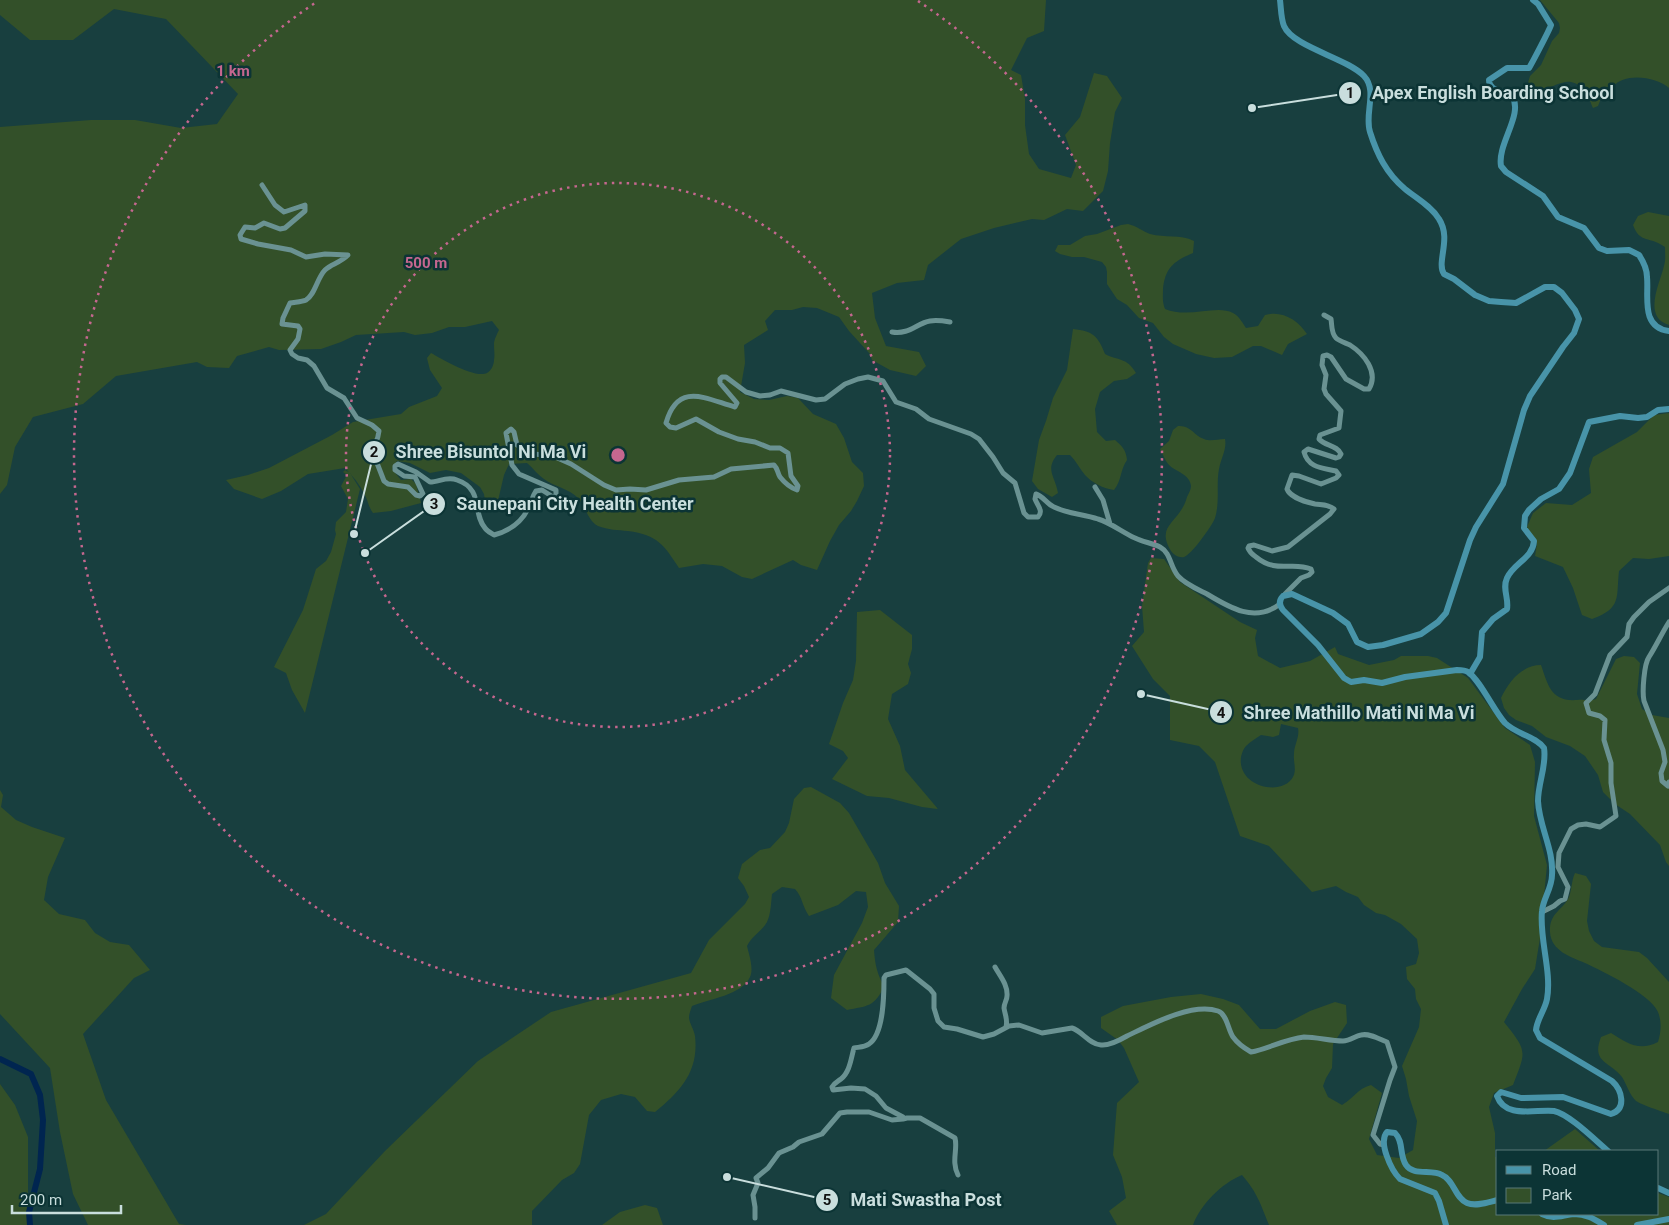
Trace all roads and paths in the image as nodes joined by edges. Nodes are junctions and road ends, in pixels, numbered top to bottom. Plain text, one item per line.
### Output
1 (1280, 0) edge
2 (1533, 0) edge
3 (262, 185) dead end
4 (1324, 315) dead end
5 (950, 322) dead end
6 (1669, 331) edge
7 (892, 332) dead end
8 (1669, 409) edge
9 (1095, 487) dead end
10 (1110, 524) junction
11 (1669, 588) edge
12 (1285, 594) junction
13 (1280, 604) junction
14 (1669, 622) edge
15 (1470, 674) junction
16 (1669, 782) edge
17 (1542, 912) junction
18 (995, 967) dead end
19 (1006, 1028) junction
20 (903, 1119) junction
21 (1384, 1145) junction
22 (1607, 1150) edge
23 (958, 1175) dead end
24 (1496, 1200) edge
25 (1546, 1215) edge
26 (1570, 1215) edge
27 (1583, 1215) edge
28 (755, 1218) dead end
29 (1669, 1219) edge
30 (1446, 1225) edge
31 (1604, 1225) edge
32 (1637, 1225) edge

1 - 12 main road
2 - 6 main road
3 - 10 street
4 - 12 street
5 - 7 street
8 - 15 main road
9 - 10 street
10 - 13 street
11 - 17 street
12 - 13 main road
13 - 15 main road
14 - 16 street
15 - 17 main road
17 - 22 main road
18 - 19 street
19 - 20 street
19 - 21 street
20 - 23 street
20 - 28 street
21 - 24 main road
21 - 30 main road
25 - 26 main road
27 - 31 main road
29 - 32 main road

